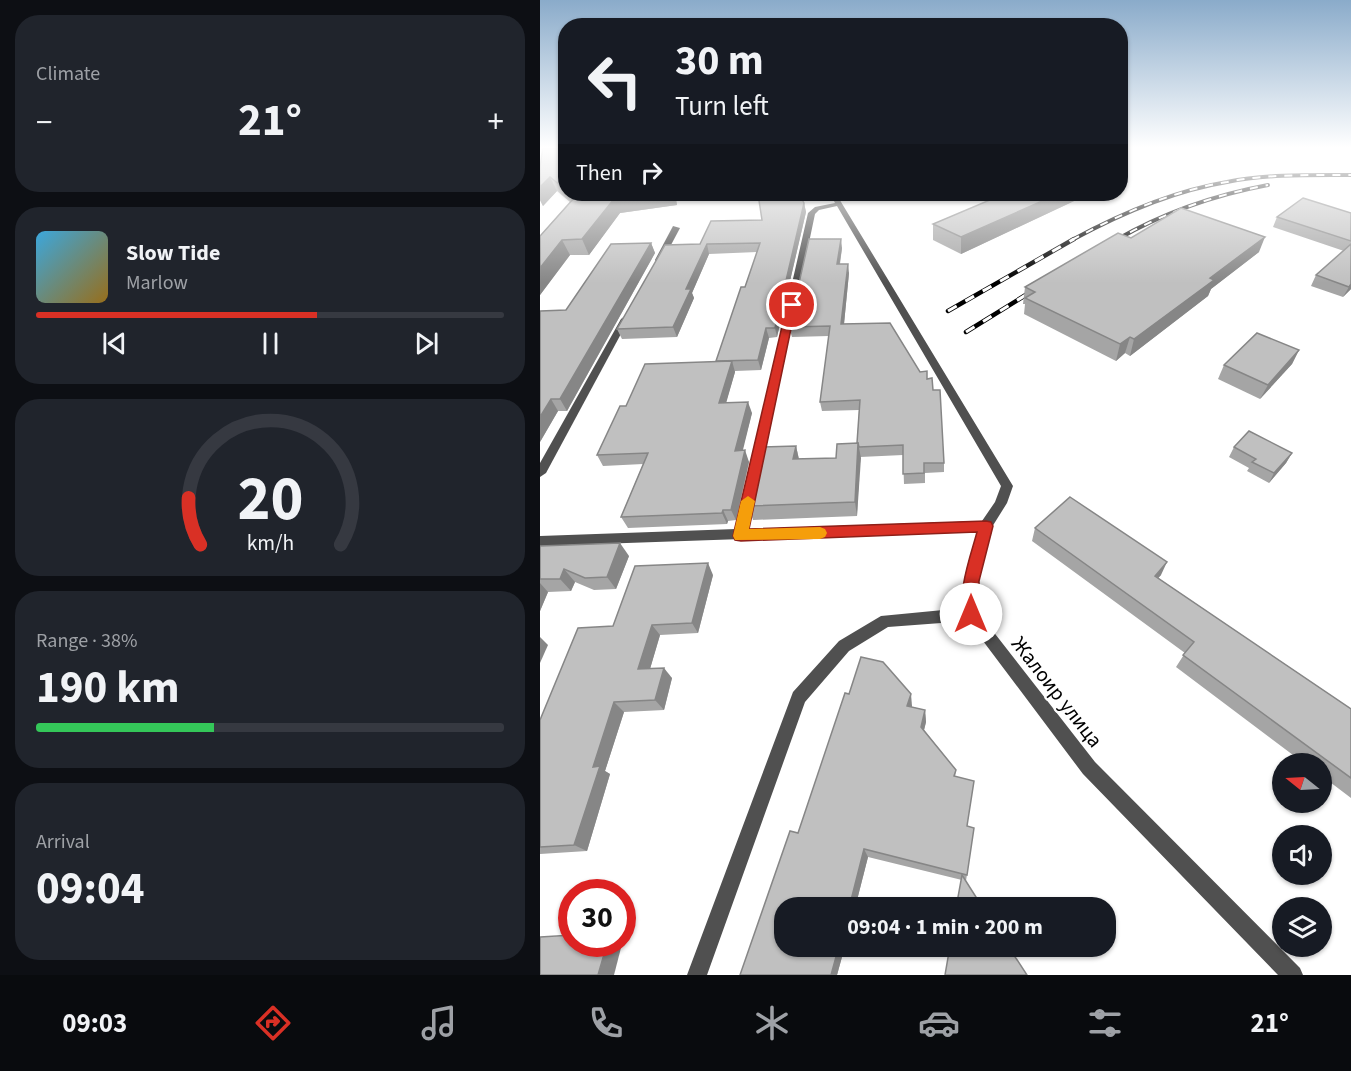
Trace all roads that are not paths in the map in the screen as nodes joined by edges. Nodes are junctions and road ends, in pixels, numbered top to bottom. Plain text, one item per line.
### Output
1 (834, 201) edge
2 (838, 201) edge
3 (676, 228) dead end
4 (654, 269) edge
5 (631, 310) edge
6 (540, 473) edge
7 (986, 526) junction
8 (741, 536) junction
9 (540, 541) edge
10 (971, 614) junction
11 (697, 975) edge
12 (1293, 975) edge

1 - 8 street
2 - 7 street
3 - 4 street
5 - 6 street
7 - 8 street
7 - 10 street
8 - 9 street
10 - 11 street
10 - 12 street, Жалоир улица

